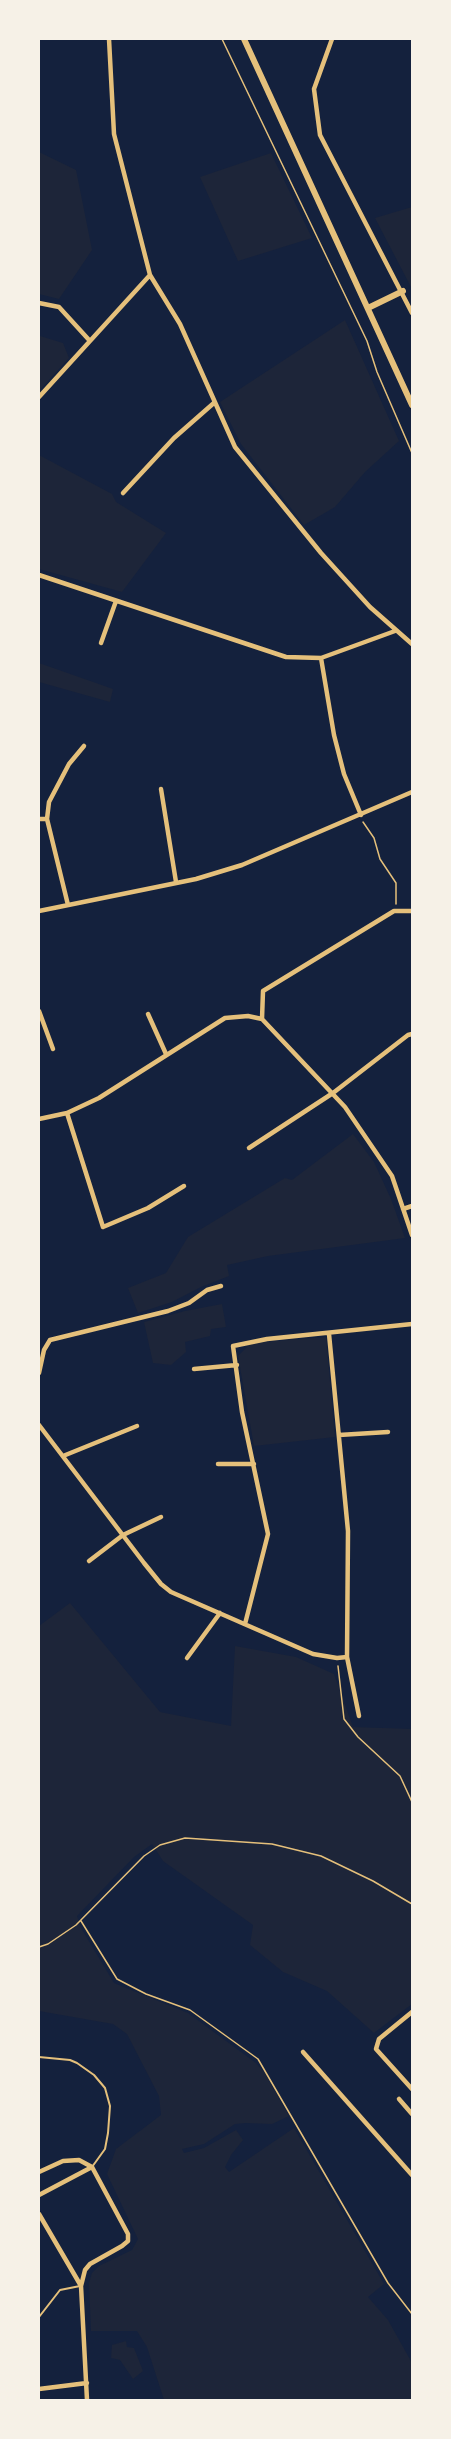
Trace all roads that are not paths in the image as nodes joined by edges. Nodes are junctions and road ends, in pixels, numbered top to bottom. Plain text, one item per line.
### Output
1 (109, 39) edge
2 (244, 39) edge
3 (332, 39) edge
4 (150, 275) junction
5 (403, 291) junction
6 (39, 303) edge
7 (368, 308) junction
8 (412, 313) edge
9 (90, 341) junction
10 (39, 397) edge
11 (214, 402) junction
12 (412, 405) edge
13 (123, 493) dead end
14 (39, 575) edge
15 (116, 601) junction
16 (395, 631) junction
17 (101, 643) dead end
18 (412, 645) edge
19 (321, 658) junction
20 (84, 746) dead end
21 (161, 789) dead end
22 (412, 792) edge
23 (361, 815) junction
24 (39, 819) edge
25 (47, 819) junction
26 (176, 882) junction
27 (68, 905) junction
28 (39, 911) edge
29 (412, 911) edge
30 (39, 1011) edge
31 (148, 1014) dead end
32 (262, 1019) junction
33 (412, 1034) edge
34 (53, 1049) dead end
35 (166, 1054) junction
36 (333, 1094) junction
37 (67, 1113) junction
38 (39, 1119) edge
39 (249, 1148) dead end
40 (184, 1186) dead end
41 (412, 1206) edge
42 (403, 1209) junction
43 (412, 1235) edge
44 (221, 1286) dead end
45 (412, 1324) edge
46 (328, 1334) junction
47 (237, 1365) junction
48 (194, 1369) dead end
49 (39, 1372) edge
50 (39, 1425) edge
51 (137, 1426) dead end
52 (388, 1432) dead end
53 (339, 1435) junction
54 (63, 1456) junction
55 (218, 1464) dead end
56 (254, 1464) junction
57 (161, 1517) dead end
58 (123, 1535) junction
59 (89, 1561) dead end
60 (220, 1613) junction
61 (245, 1624) junction
62 (347, 1657) junction
63 (187, 1658) dead end
64 (337, 1658) junction
65 (338, 1666) road end
66 (358, 1716) dead end
67 (412, 2012) edge
68 (303, 2052) dead end
69 (39, 2057) edge
70 (412, 2089) edge
71 (399, 2099) dead end
72 (412, 2114) edge
73 (92, 2167) junction
74 (39, 2172) edge
75 (412, 2175) edge
76 (39, 2195) edge
77 (39, 2214) edge
78 (81, 2286) junction
79 (39, 2317) edge
80 (87, 2384) junction
81 (39, 2389) edge
82 (87, 2400) edge

1 - 4 street
2 - 7 street
3 - 5 street
4 - 9 street
4 - 11 street
5 - 7 street
5 - 8 street
6 - 9 street
7 - 12 street
9 - 10 street
11 - 13 street
11 - 16 street
14 - 15 street
15 - 17 street
15 - 19 street
16 - 18 street
16 - 19 street
19 - 23 street
20 - 25 street
21 - 26 street
22 - 23 street
23 - 26 street
24 - 25 street
25 - 27 street
26 - 27 street
27 - 28 street
29 - 32 street
30 - 34 street
31 - 35 street
32 - 35 street
32 - 36 street
33 - 36 street
35 - 37 street
36 - 39 street
36 - 42 street
37 - 38 street
37 - 40 street
41 - 42 street
42 - 43 street
44 - 49 street
45 - 46 street
46 - 47 street
46 - 53 street
47 - 48 street
47 - 56 street
50 - 54 street
51 - 54 street
52 - 53 street
53 - 62 street
54 - 58 street
55 - 56 street
56 - 61 street
57 - 58 street
58 - 59 street
58 - 60 street
60 - 61 street
60 - 63 street
61 - 64 street
62 - 64 street
62 - 66 street
64 - 65 street
67 - 70 street
68 - 75 street
69 - 73 lane
71 - 72 street
73 - 74 street
73 - 76 street
73 - 78 street
77 - 78 street
78 - 79 lane
78 - 80 street
80 - 81 street
80 - 82 street

